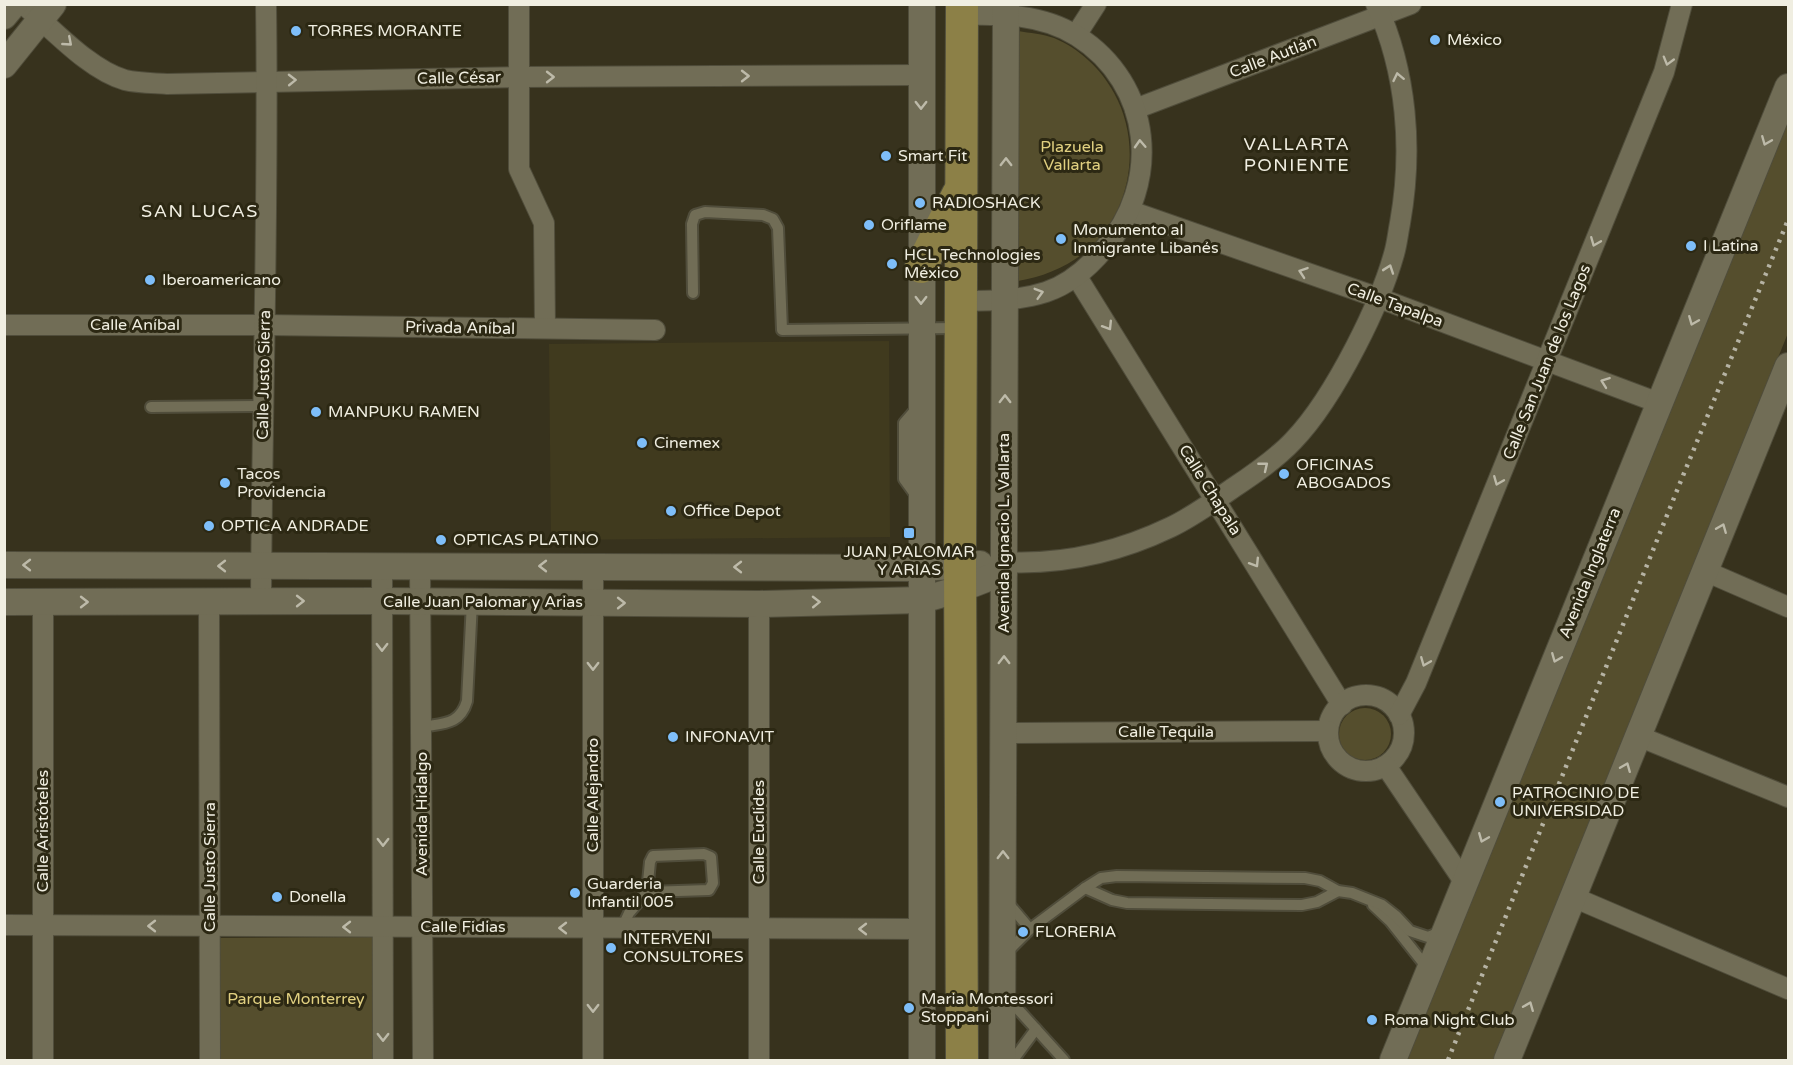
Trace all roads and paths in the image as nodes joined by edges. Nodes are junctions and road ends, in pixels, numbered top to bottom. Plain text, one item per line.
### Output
1 (14, 4) edge
2 (266, 4) edge
3 (519, 4) edge
4 (922, 4) edge
5 (1096, 4) edge
6 (1411, 4) edge
7 (1682, 4) edge
8 (39, 9) edge
9 (1006, 9) edge
10 (962, 10) edge
11 (1379, 10) edge
12 (4, 16) edge
13 (1076, 35) junction
14 (4, 65) edge
15 (921, 75) junction
16 (519, 77) junction
17 (267, 81) junction
18 (1788, 87) edge
19 (1135, 109) junction
20 (961, 188) junction
21 (1130, 211) junction
22 (921, 267) junction
23 (1077, 277) junction
24 (693, 293) dead end
25 (1378, 298) junction
26 (1005, 300) junction
27 (960, 315) junction
28 (4, 326) edge
29 (265, 326) junction
30 (545, 328) junction
31 (921, 329) junction
32 (655, 330) dead end
33 (1547, 361) junction
34 (1788, 366) edge
35 (1659, 403) junction
36 (151, 406) dead end
37 (265, 406) junction
38 (1216, 500) junction
39 (4, 565) edge
40 (261, 566) junction
41 (593, 566) junction
42 (1011, 566) junction
43 (382, 567) junction
44 (420, 567) junction
45 (922, 568) junction
46 (1705, 571) junction
47 (960, 577) junction
48 (922, 600) junction
49 (261, 601) junction
50 (382, 601) junction
51 (420, 601) junction
52 (4, 602) edge
53 (43, 602) junction
54 (209, 602) junction
55 (472, 602) junction
56 (593, 603) junction
57 (759, 604) junction
58 (1788, 607) edge
59 (1342, 705) junction
60 (1399, 715) junction
61 (422, 727) junction
62 (1328, 731) junction
63 (1004, 733) junction
64 (1638, 736) junction
65 (1386, 766) junction
66 (1788, 797) edge
67 (1465, 883) junction
68 (1085, 888) junction
69 (1338, 891) junction
70 (647, 892) junction
71 (1365, 897) junction
72 (1573, 897) junction
73 (1003, 898) junction
74 (4, 925) edge
75 (43, 926) junction
76 (210, 926) junction
77 (383, 927) junction
78 (423, 927) junction
79 (593, 928) junction
80 (622, 928) junction
81 (759, 928) junction
82 (1446, 928) junction
83 (922, 929) junction
84 (1030, 929) junction
85 (1003, 957) junction
86 (1429, 971) junction
87 (1788, 989) edge
88 (1003, 992) junction
89 (1036, 1029) junction
90 (43, 1060) edge
91 (210, 1060) edge
92 (383, 1060) edge
93 (423, 1060) edge
94 (593, 1060) edge
95 (759, 1060) edge
96 (922, 1060) edge
97 (962, 1060) edge
98 (1002, 1060) edge
99 (1013, 1060) edge
100 (1064, 1060) edge
101 (1394, 1060) edge
102 (1507, 1060) edge

1 - 12 street
2 - 17 street, Calle Justo Sierra
3 - 16 street
4 - 15 street
5 - 13 street
6 - 11 street, Calle Autlán
7 -> 33 street, Calle San Juan de los Lagos
8 - 14 street
8 -> 17 street, Calle César
9 - 10 street
9 - 13 street
26 -> 9 street, Avenida Ignacio L. Vallarta
10 - 20 main road
11 - 19 street, Calle Autlán
25 -> 11 street
13 - 19 street
16 -> 15 street, Calle César
15 -> 22 street
17 -> 16 street, Calle César
16 - 30 street
17 - 29 street, Calle Justo Sierra
18 -> 35 street, Avenida Inglaterra
21 -> 19 street
20 - 22 main road
20 - 27 main road
21 - 23 street
25 -> 21 street, Calle Tapalpa
22 -> 31 street
26 -> 23 street
23 -> 38 street, Calle Chapala
24 - 31 lane
25 - 33 street, Calle Tapalpa
38 -> 25 street
26 - 27 street
42 -> 26 street, Avenida Ignacio L. Vallarta
27 - 31 lane
27 - 47 main road
28 - 29 street, Calle Aníbal
29 - 30 street, Privada Aníbal
29 - 37 street, Calle Justo Sierra
30 - 32 street, Privada Aníbal
31 - 45 street
35 -> 33 street, Calle Tapalpa
33 -> 60 street, Calle San Juan de los Lagos
46 -> 34 street
35 -> 67 street, Avenida Inglaterra
36 - 37 lane
37 - 40 street, Calle Justo Sierra
38 - 42 street
38 -> 59 street, Calle Chapala
40 -> 39 street
40 - 43 street
40 - 49 street, Calle Justo Sierra
41 -> 44 street
45 -> 41 street
41 - 56 street, Calle Alejandro
42 - 47 street
63 -> 42 street, Avenida Ignacio L. Vallarta
43 - 44 street
43 - 50 street
44 - 51 street, Avenida Hidalgo
45 - 47 street
45 - 48 street
46 - 58 street
46 - 64 street
47 - 48 street, Calle Juan Palomar y Arias
47 - 97 main road
57 -> 48 street, Calle Juan Palomar y Arias
48 - 83 street
49 -> 50 street, Calle Juan Palomar y Arias
49 - 54 street, Calle Juan Palomar y Arias
50 - 51 street, Calle Juan Palomar y Arias
50 -> 77 street
51 - 55 street, Calle Juan Palomar y Arias
51 - 61 street, Avenida Hidalgo
52 - 53 street, Calle Juan Palomar y Arias
53 -> 54 street, Calle Juan Palomar y Arias
53 - 75 street, Calle Aristóteles
54 - 76 street, Calle Justo Sierra
55 - 56 street, Calle Juan Palomar y Arias
55 - 61 lane
56 -> 57 street, Calle Juan Palomar y Arias
56 -> 79 street, Calle Alejandro
57 - 81 street, Calle Euclides
59 - 60 street
59 - 62 street
60 - 65 street
61 - 78 street, Avenida Hidalgo
62 - 63 street, Calle Tequila
62 - 65 street
73 -> 63 street, Avenida Ignacio L. Vallarta
64 - 66 street
72 -> 64 street
65 - 67 street
67 - 82 street, Avenida Inglaterra
68 - 69 lane
68 - 69 lane
68 - 84 lane
69 - 71 lane
70 - 70 lane
70 - 80 lane
71 - 82 lane
71 - 86 lane
72 - 87 street
102 -> 72 street
73 - 84 lane
73 - 85 street, Avenida Ignacio L. Vallarta
74 - 75 street, Calle Fidias
76 -> 75 street, Calle Fidias
75 - 90 street, Calle Aristóteles
77 -> 76 street, Calle Fidias
76 - 91 street, Calle Justo Sierra
77 - 78 street, Calle Fidias
77 -> 92 street
79 -> 78 street, Calle Fidias
78 - 93 street, Avenida Hidalgo
79 - 80 street, Calle Fidias
79 -> 94 street, Calle Alejandro
80 - 81 street, Calle Fidias
83 -> 81 street, Calle Fidias
81 - 95 street, Calle Euclides
82 - 86 street, Avenida Inglaterra
83 - 96 street
84 - 85 lane
85 - 88 street, Avenida Ignacio L. Vallarta
86 - 101 street, Avenida Inglaterra
88 - 89 lane
88 - 98 street, Avenida Ignacio L. Vallarta
89 - 99 lane
89 - 100 lane

